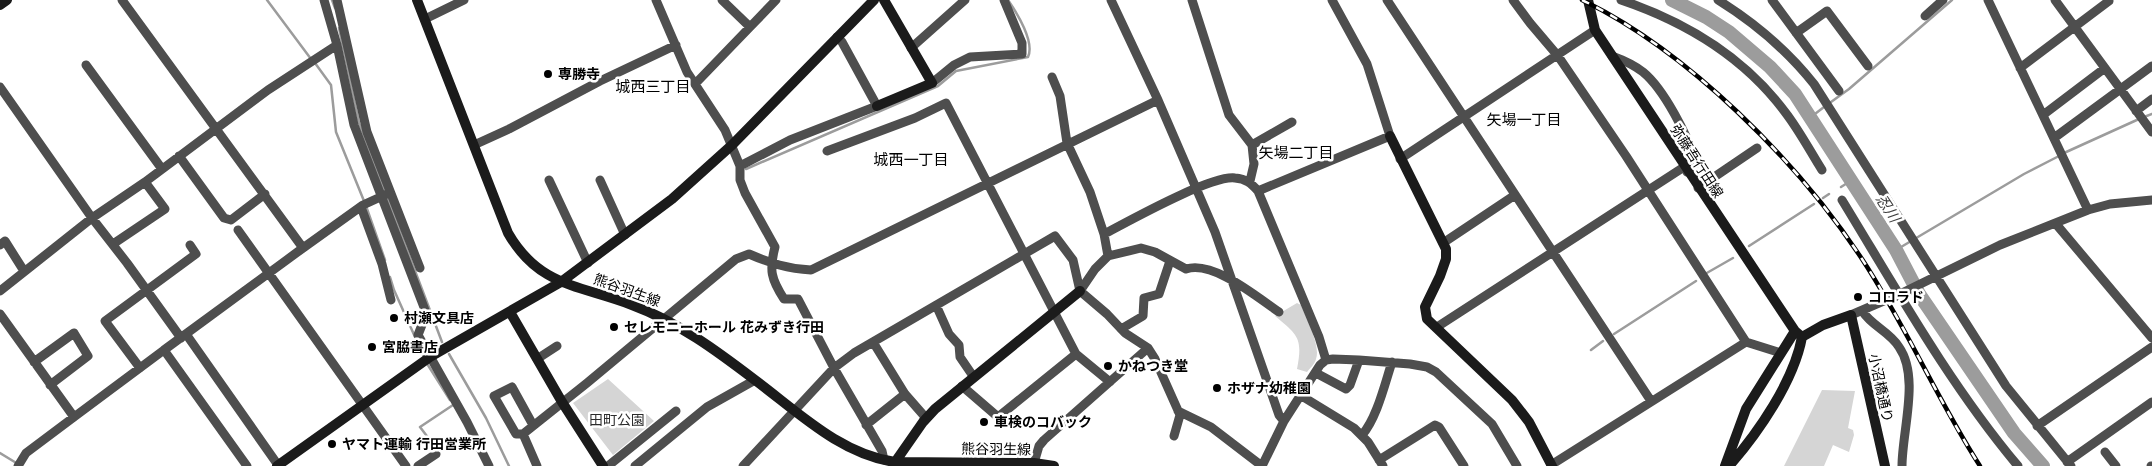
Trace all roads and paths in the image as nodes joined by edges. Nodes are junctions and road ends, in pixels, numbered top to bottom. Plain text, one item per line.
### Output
1 (7, 0) edge
2 (122, 0) edge
3 (324, 0) edge
4 (338, 0) edge
5 (417, 0) edge
6 (464, 0) edge
7 (656, 0) edge
8 (722, 0) edge
9 (776, 0) edge
10 (874, 0) edge
11 (884, 0) edge
12 (965, 0) edge
13 (1004, 0) edge
14 (1111, 0) edge
15 (1192, 0) edge
16 (1332, 0) edge
17 (1387, 0) edge
18 (1513, 0) edge
19 (1588, 0) edge
20 (1622, 0) edge
21 (1718, 0) edge
22 (1772, 0) edge
23 (1943, 0) edge
24 (1988, 0) edge
25 (2055, 0) edge
26 (2109, 1) edge
27 (0, 5) edge
28 (1925, 16) dead end
29 (424, 19) junction
30 (2075, 26) junction
31 (750, 27) junction
32 (1595, 30) junction
33 (1796, 33) junction
34 (837, 37) junction
35 (337, 45) junction
36 (673, 47) junction
37 (912, 48) junction
38 (1558, 56) junction
39 (1612, 56) junction
40 (86, 65) dead end
41 (1868, 66) dead end
42 (2152, 66) edge
43 (2020, 68) junction
44 (2105, 68) junction
45 (1052, 77) dead end
46 (932, 83) junction
47 (695, 84) junction
48 (0, 87) edge
49 (1839, 90) dead end
50 (2121, 90) junction
51 (2152, 99) edge
52 (1158, 100) junction
53 (877, 106) junction
54 (2136, 111) junction
55 (2043, 115) junction
56 (1463, 117) junction
57 (1292, 122) dead end
58 (217, 128) junction
59 (2152, 132) edge
60 (1390, 136) junction
61 (2054, 138) junction
62 (1067, 143) junction
63 (474, 145) junction
64 (732, 145) junction
65 (1252, 145) junction
66 (1758, 148) dead end
67 (827, 151) dead end
68 (179, 156) junction
69 (1400, 159) junction
70 (740, 166) junction
71 (162, 168) junction
72 (1685, 169) junction
73 (1822, 170) dead end
74 (549, 180) dead end
75 (600, 180) dead end
76 (145, 182) junction
77 (1250, 182) junction
78 (987, 185) junction
79 (1197, 188) junction
80 (1698, 188) junction
81 (1647, 190) junction
82 (1258, 191) junction
83 (265, 194) junction
84 (386, 194) junction
85 (1515, 195) junction
86 (1842, 200) dead end
87 (2152, 200) edge
88 (364, 205) junction
89 (2088, 210) junction
90 (92, 218) junction
91 (2056, 224) junction
92 (238, 230) dead end
93 (1104, 234) junction
94 (626, 235) junction
95 (1443, 243) junction
96 (113, 244) junction
97 (0, 245) edge
98 (190, 245) dead end
99 (303, 248) junction
100 (1552, 252) junction
101 (1024, 254) junction
102 (1108, 256) junction
103 (1170, 261) junction
104 (588, 263) junction
105 (770, 264) junction
106 (420, 268) dead end
107 (24, 271) junction
108 (269, 273) junction
109 (1935, 277) junction
110 (1232, 280) junction
111 (562, 282) junction
112 (146, 290) junction
113 (0, 291) edge
114 (1080, 291) junction
115 (1901, 294) junction
116 (392, 300) dead end
117 (936, 305) junction
118 (510, 312) junction
119 (1054, 312) junction
120 (1279, 312) dead end
121 (1863, 312) junction
122 (0, 314) edge
123 (1851, 315) junction
124 (664, 318) junction
125 (1437, 327) junction
126 (1121, 329) junction
127 (1798, 334) junction
128 (184, 336) junction
129 (2152, 338) edge
130 (874, 342) junction
131 (1746, 342) junction
132 (557, 346) dead end
133 (2152, 347) edge
134 (1148, 348) junction
135 (164, 350) junction
136 (1781, 353) junction
137 (1076, 354) junction
138 (427, 359) junction
139 (537, 359) junction
140 (1326, 360) junction
141 (1359, 360) junction
142 (34, 362) junction
143 (1392, 362) junction
144 (140, 368) junction
145 (834, 368) junction
146 (1316, 373) junction
147 (973, 376) junction
148 (755, 380) junction
149 (1110, 382) junction
150 (50, 385) junction
151 (962, 386) junction
152 (905, 394) junction
153 (1300, 395) junction
154 (1651, 401) junction
155 (562, 402) junction
156 (2152, 402) edge
157 (363, 404) junction
158 (794, 411) junction
159 (1178, 411) junction
160 (676, 412) dead end
161 (74, 417) junction
162 (926, 418) junction
163 (1284, 421) junction
164 (533, 425) junction
165 (866, 425) junction
166 (2037, 426) junction
167 (523, 434) junction
168 (1362, 435) junction
169 (1174, 436) dead end
170 (2106, 452) dead end
171 (436, 454) dead end
172 (1034, 462) junction
173 (890, 463) edge
174 (1381, 463) edge
175 (972, 464) edge
176 (2069, 464) edge
177 (422, 465) edge
178 (1551, 465) edge
179 (18, 466) edge
180 (247, 466) edge
181 (278, 466) edge
182 (406, 466) edge
183 (489, 466) edge
184 (537, 466) edge
185 (603, 466) edge
186 (608, 466) edge
187 (635, 466) edge
188 (743, 466) edge
189 (1054, 466) edge
190 (1262, 466) edge
191 (1464, 466) edge
192 (1516, 466) edge
193 (1725, 466) edge
194 (1729, 466) edge
195 (1884, 466) edge
196 (1902, 466) edge
197 (2018, 466) edge
198 (2116, 466) edge

1 - 27 street
2 - 58 street
3 - 35 street
4 - 84 street
5 - 29 street, 熊谷羽生線
6 - 29 street
7 - 36 street
8 - 31 street
9 - 31 street
10 - 34 street
11 - 37 street
12 - 37 street
13 - 46 street
14 - 52 street
15 - 65 street
16 - 60 street
17 - 56 street
18 - 38 street
19 - 32 street, 弥藤吾行田線
20 - 73 street
21 - 109 street
22 - 33 street
23 - 28 street
24 - 43 street
25 - 30 street
26 - 30 street
29 - 63 street, 熊谷羽生線
30 - 43 street
30 - 44 street
31 - 47 street
32 - 38 street
32 - 39 street, 弥藤吾行田線
33 - 41 street
33 - 49 street
34 - 53 street
34 - 64 street
35 - 58 street
35 - 84 street
36 - 47 street
36 - 63 street
37 - 46 street
38 - 56 street
38 - 81 street
39 - 72 street, 弥藤吾行田線
39 - 72 street
40 - 71 street
42 - 50 street
43 - 55 street
44 - 50 street
44 - 55 street
45 - 62 street
46 - 53 street
47 - 64 street
48 - 90 street
50 - 54 street
50 - 61 street
51 - 54 street
52 - 62 street
52 - 79 street
53 - 70 street
54 - 59 street
55 - 61 street
56 - 69 street
56 - 85 street
57 - 65 street
58 - 68 street
58 - 83 street
60 - 69 street
60 - 82 street
61 - 89 street
62 - 78 street
62 - 93 street
63 - 111 street, 熊谷羽生線
64 - 70 street
64 - 94 street
65 - 77 street
66 - 80 street
67 - 78 street
68 - 71 street
68 - 83 street
69 - 95 street
70 - 105 street
71 - 76 street
72 - 80 street, 弥藤吾行田線
72 - 81 street
74 - 104 street
75 - 94 street
76 - 90 street
76 - 96 street
77 - 79 street
77 - 82 street
78 - 101 street
78 - 105 street
79 - 93 street
79 - 110 street
80 - 127 street, 弥藤吾行田線
81 - 100 street
81 - 131 street
82 - 140 street
83 - 99 street
84 - 88 street
84 - 106 street
84 - 138 street
85 - 95 street
85 - 100 street
86 - 115 street
87 - 89 street
88 - 99 street
88 - 116 street
89 - 91 street
90 - 96 street
90 - 107 street
91 - 109 street
91 - 129 street
92 - 108 street
93 - 102 street
94 - 104 street
95 - 125 street
96 - 112 street
97 - 107 street
98 - 112 street
99 - 108 street
100 - 125 street
100 - 154 street
101 - 114 street
101 - 117 street
101 - 119 street
102 - 103 street
102 - 114 street
103 - 110 street
103 - 126 street
104 - 111 street
105 - 124 street
105 - 145 street
107 - 113 street
108 - 128 street
108 - 157 street
109 - 115 street
109 - 166 street
110 - 120 street
110 - 163 street
111 - 118 street
111 - 124 street, 熊谷羽生線
112 - 128 street
112 - 144 street
114 - 119 street
114 - 126 street
115 - 121 street
115 - 197 street
117 - 130 street
117 - 147 street
118 - 138 street
118 - 139 street
119 - 137 street
119 - 147 street
121 - 123 street
121 - 196 street
122 - 142 street
123 - 127 street
123 - 195 street, 小沼橋通り
124 - 148 street, 熊谷羽生線
124 - 155 street
125 - 178 street
126 - 134 street
127 - 136 street
127 - 194 street
128 - 135 street
128 - 181 street
130 - 145 street
130 - 152 street
131 - 136 street
131 - 154 street
132 - 139 street
133 - 166 street
134 - 149 street
134 - 159 street
135 - 144 street
135 - 180 street
136 - 193 street
137 - 149 street
137 - 151 street
138 - 157 street
138 - 183 street
139 - 155 street
140 - 141 street
140 - 146 street
141 - 143 street
141 - 146 street
142 - 150 street
142 - 150 street
143 - 168 street
143 - 192 street
144 - 161 street
145 - 158 street
145 - 165 street
146 - 153 street
147 - 151 street
148 - 158 street, 熊谷羽生線
148 - 187 street
149 - 172 street
150 - 161 street
151 - 162 street
152 - 162 street
152 - 165 street
153 - 163 street
153 - 168 street
154 - 178 street
155 - 164 street
155 - 185 street
156 - 176 street
157 - 181 street
157 - 182 street
158 - 173 street, 熊谷羽生線
158 - 188 street
159 - 169 street
159 - 190 street
160 - 186 street
161 - 179 street
162 - 173 street
163 - 190 street
164 - 167 street
164 - 167 street
165 - 173 street
166 - 176 street
167 - 184 street
168 - 174 street
170 - 198 street
171 - 177 street
172 - 175 street, 熊谷羽生線
172 - 189 street, 熊谷羽生線
173 - 175 street, 熊谷羽生線
174 - 191 street

